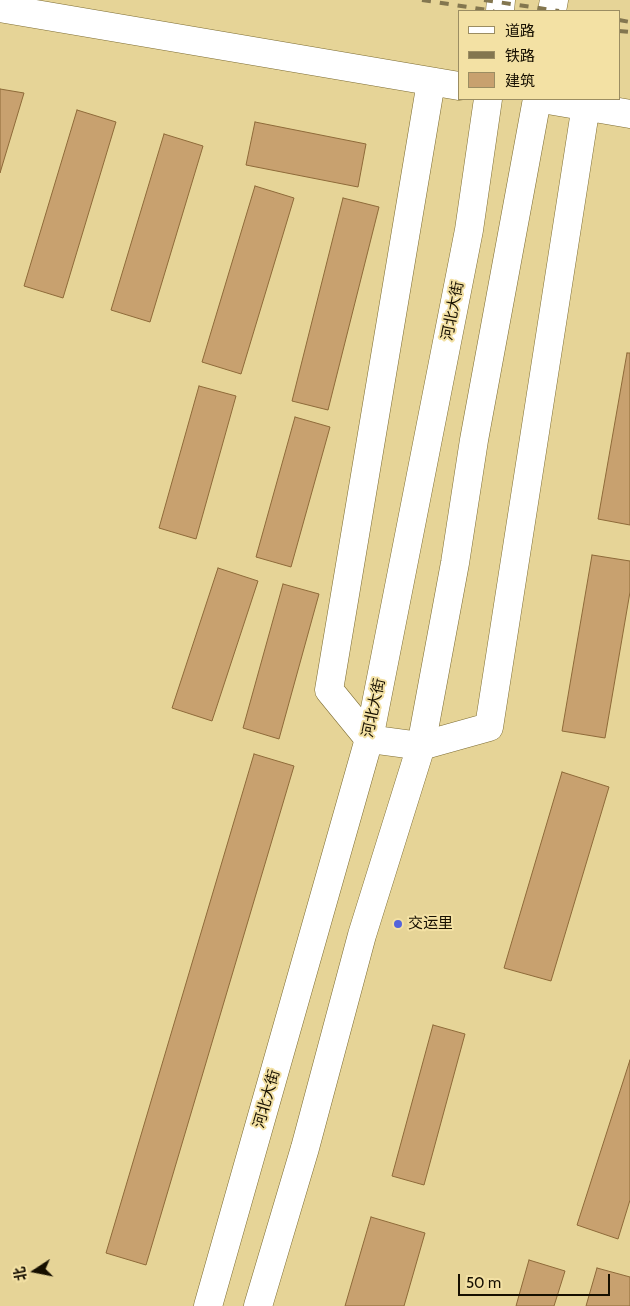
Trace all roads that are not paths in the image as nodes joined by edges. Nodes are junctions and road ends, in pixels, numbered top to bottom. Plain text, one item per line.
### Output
1 (0, 8) edge
2 (432, 82) junction
3 (458, 86) edge
4 (488, 100) edge
5 (537, 100) edge
6 (549, 100) edge
7 (586, 105) junction
8 (630, 114) edge
9 (369, 739) junction
10 (421, 746) junction
11 (208, 1306) edge
12 (258, 1306) edge

1 - 2 main road
2 - 3 main road
2 - 9 main road
4 - 9 main road, 河北大街
5 - 10 main road
6 - 7 main road
7 - 8 main road
7 - 10 main road
9 - 10 main road
9 - 11 main road, 河北大街
10 - 12 main road

